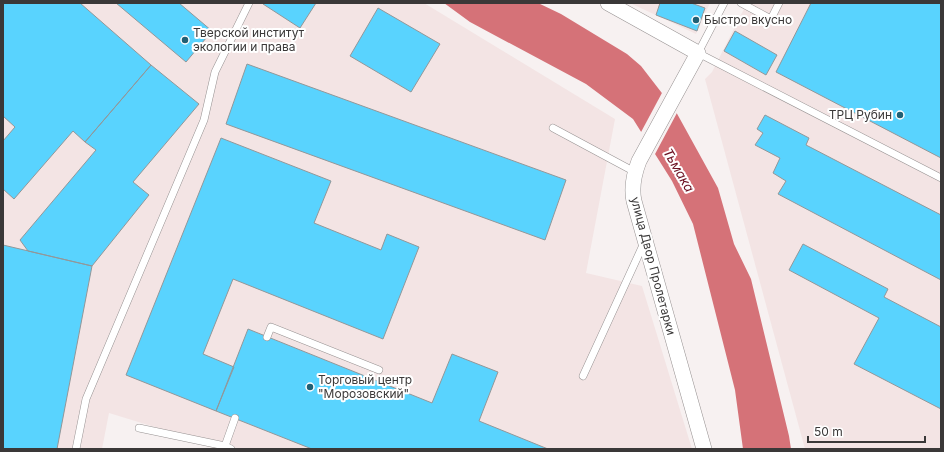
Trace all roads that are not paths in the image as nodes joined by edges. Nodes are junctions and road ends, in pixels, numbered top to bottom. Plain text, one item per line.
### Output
1 (249, 3) edge
2 (608, 3) edge
3 (724, 3) edge
4 (741, 3) edge
5 (779, 3) edge
6 (698, 53) junction
7 (553, 128) dead end
8 (638, 166) junction
9 (941, 178) edge
10 (645, 242) junction
11 (267, 337) dead end
12 (379, 370) dead end
13 (583, 376) dead end
14 (235, 418) dead end
15 (139, 428) dead end
16 (228, 448) edge
17 (76, 449) edge
18 (704, 449) edge

1 - 17 lane
2 - 6 street
3 - 6 lane
4 - 5 lane
6 - 8 street, улица Двор Пролетарки
6 - 9 lane
7 - 8 lane
8 - 10 street, улица Двор Пролетарки
10 - 13 lane
10 - 18 street, улица Двор Пролетарки
11 - 12 lane
14 - 16 lane
15 - 16 lane

